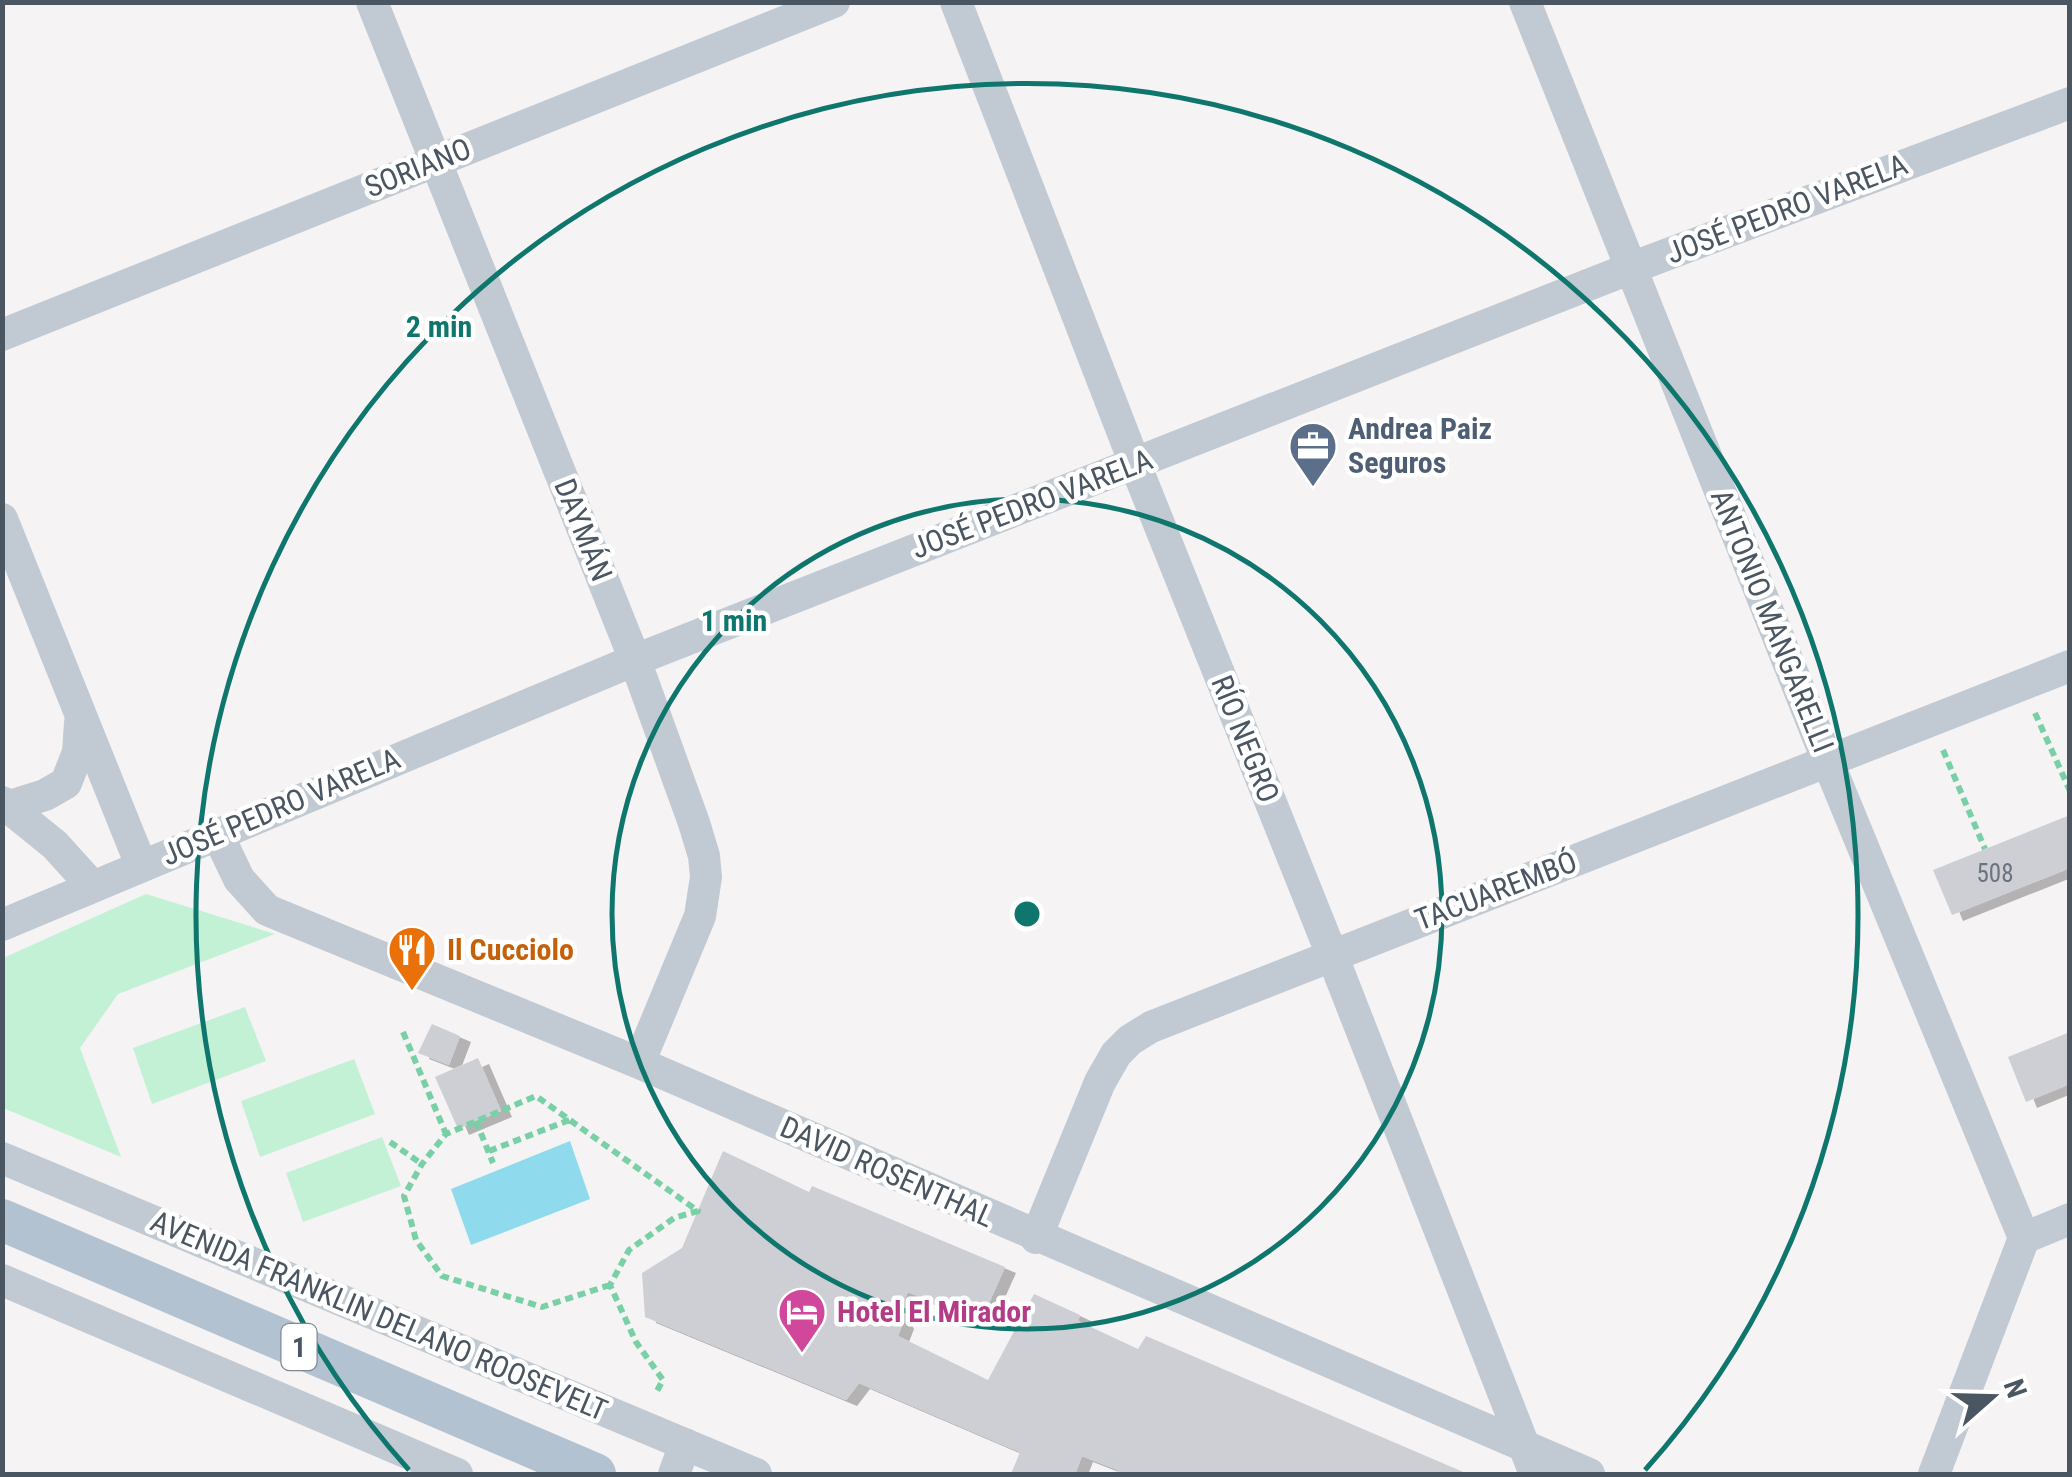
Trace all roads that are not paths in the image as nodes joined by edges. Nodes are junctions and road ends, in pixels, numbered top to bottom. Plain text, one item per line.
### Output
1 (372, 2) edge
2 (834, 2) edge
3 (956, 2) edge
4 (1525, 2) edge
5 (2070, 103) edge
6 (435, 162) junction
7 (1631, 268) junction
8 (2, 335) edge
9 (1135, 464) junction
10 (2, 519) edge
11 (634, 660) junction
12 (2070, 666) edge
13 (80, 719) junction
14 (1828, 762) junction
15 (6, 804) edge
16 (217, 833) junction
17 (141, 865) junction
18 (93, 886) junction
19 (2, 925) edge
20 (1332, 955) junction
21 (639, 1063) junction
22 (2, 1158) edge
23 (2070, 1219) edge
24 (2, 1220) edge
25 (1036, 1238) junction
26 (2024, 1238) junction
27 (2, 1280) edge
28 (679, 1459) edge
29 (1529, 1460) edge
30 (457, 1474) edge
31 (594, 1474) edge
32 (756, 1474) edge
33 (1590, 1474) edge
34 (1934, 1474) edge

1 - 6 street, DAYMÁN
2 - 6 street, SORIANO
3 - 9 street, RÍO NEGRO
4 - 7 street, ANTONIO MANGARELLI
5 - 7 street, JOSÉ PEDRO VARELA
6 - 8 street, SORIANO
6 - 11 street, DAYMÁN
7 - 9 street, JOSÉ PEDRO VARELA
7 - 14 street, ANTONIO MANGARELLI
9 - 11 street, JOSÉ PEDRO VARELA
9 - 20 street, RÍO NEGRO
10 - 13 street
11 - 16 street, JOSÉ PEDRO VARELA
11 - 21 street, DAYMÁN
12 - 14 street, TACUAREMBÓ
13 - 15 street
13 - 17 street
14 - 20 street, TACUAREMBÓ
14 - 26 street, ANTONIO MANGARELLI
15 - 18 street
16 - 17 street, JOSÉ PEDRO VARELA
16 - 21 street, DAVID ROSENTHAL
17 - 18 street, JOSÉ PEDRO VARELA
18 - 19 street, JOSÉ PEDRO VARELA
20 - 25 street, TACUAREMBÓ
20 - 29 street, RÍO NEGRO
21 - 25 street, DAVID ROSENTHAL
22 - 28 street, AVENIDA FRANKLIN DELANO ROOSEVELT
23 - 26 street
24 - 31 main road, AVENIDA FRANKLIN DELANO ROOSEVELT / 1
25 - 29 street, DAVID ROSENTHAL
26 - 34 street
27 - 30 street
28 - 32 street, AVENIDA FRANKLIN DELANO ROOSEVELT
29 - 33 street, DAVID ROSENTHAL

